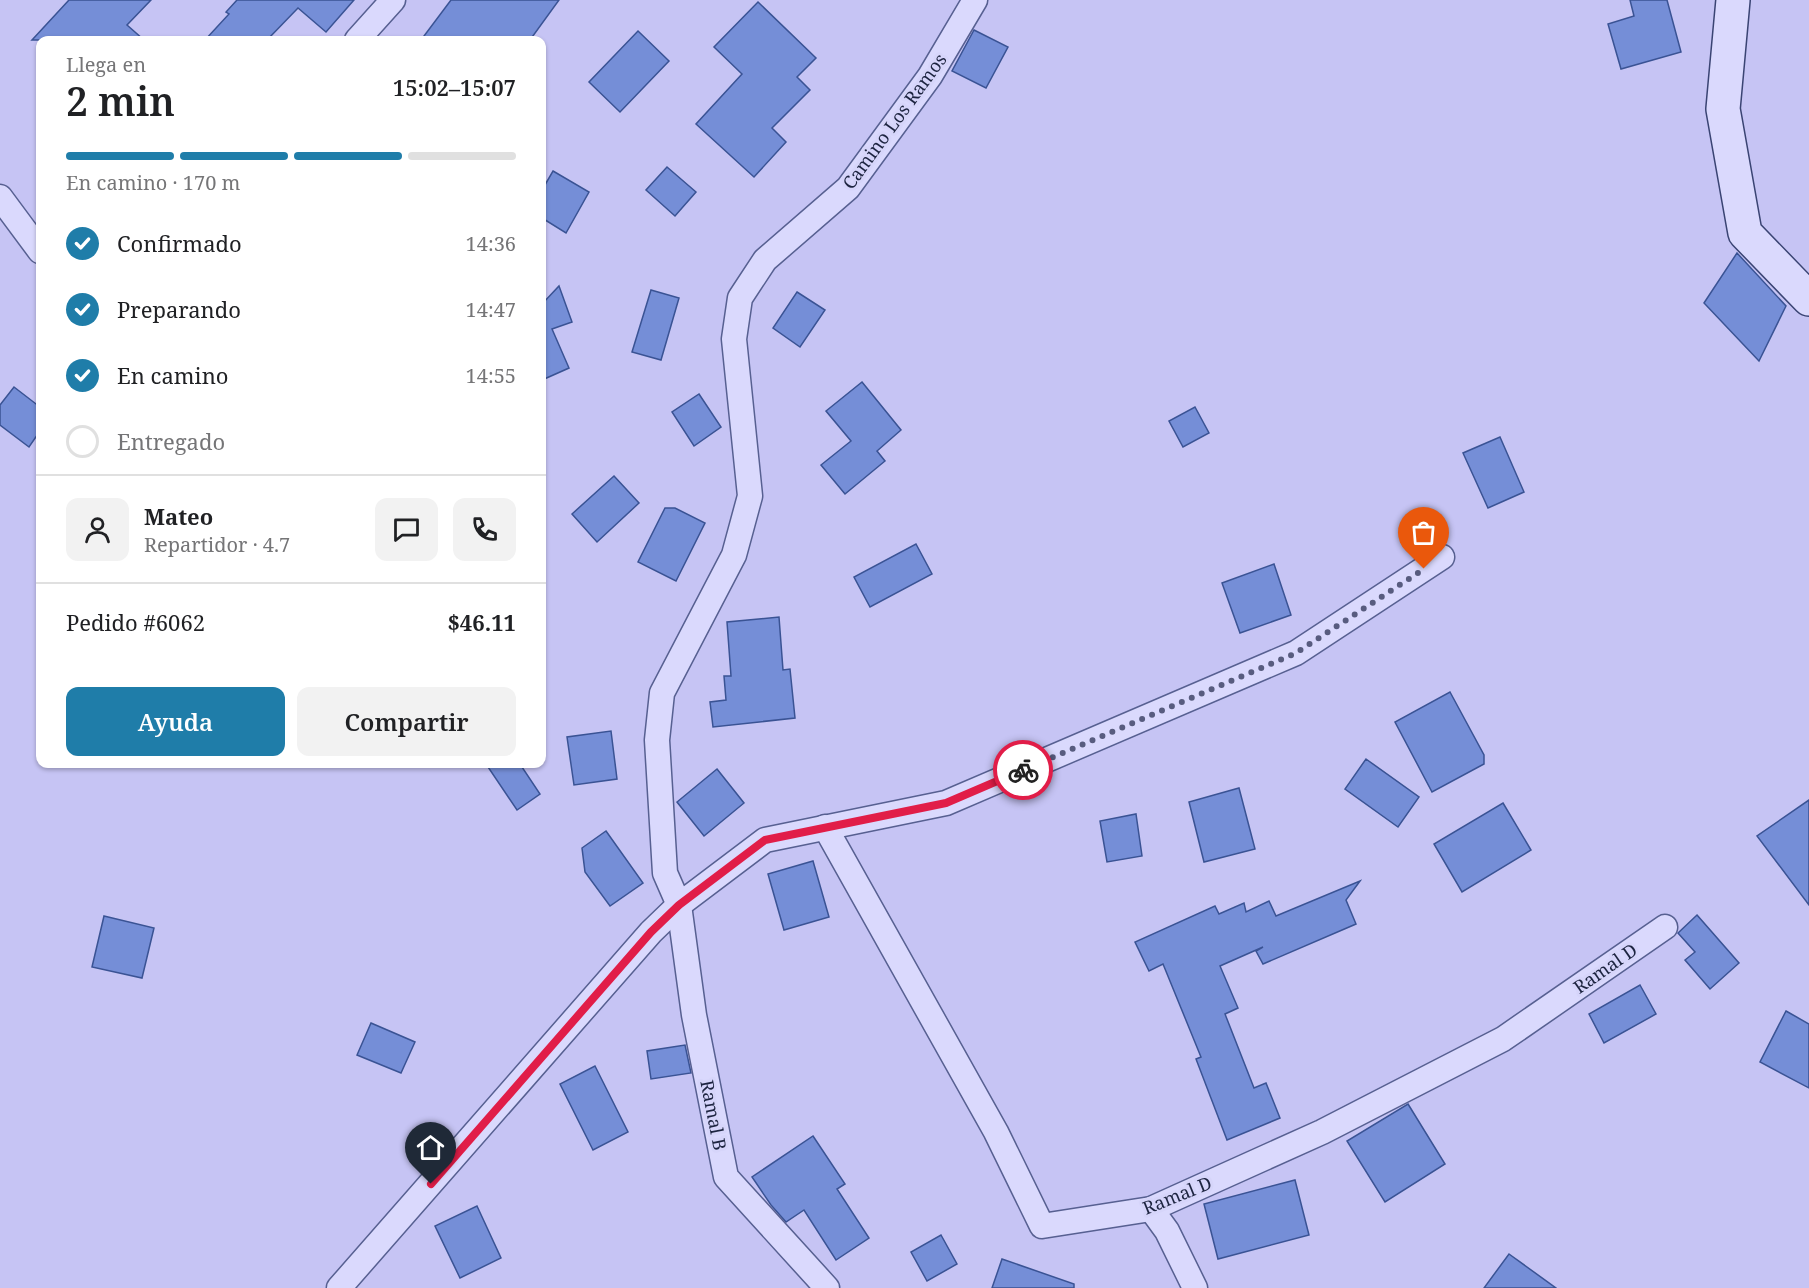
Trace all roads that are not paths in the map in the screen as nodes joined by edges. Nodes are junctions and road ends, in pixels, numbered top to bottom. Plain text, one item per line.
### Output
1 (393, 0) edge
2 (975, 0) edge
3 (1732, 0) edge
4 (361, 36) edge
5 (0, 197) edge
6 (36, 246) edge
7 (1809, 299) edge
8 (1442, 557) dead end
9 (825, 827) junction
10 (679, 905) junction
11 (1665, 927) dead end
12 (1151, 1209) junction
13 (339, 1288) edge
14 (827, 1288) edge
15 (1195, 1288) edge

1 - 4 street
2 - 10 street, Camino Los Ramos
3 - 7 street
5 - 6 street
8 - 9 street
9 - 10 street
9 - 12 street, Ramal D
10 - 13 street
10 - 14 street, Ramal B
11 - 12 street, Ramal D
12 - 15 street

